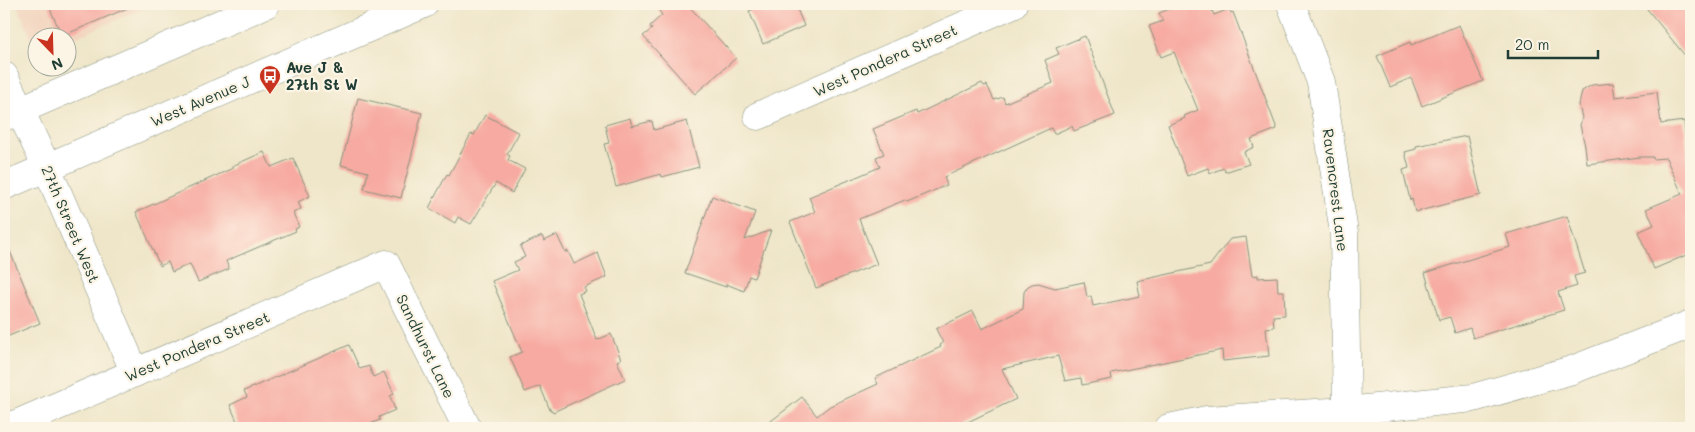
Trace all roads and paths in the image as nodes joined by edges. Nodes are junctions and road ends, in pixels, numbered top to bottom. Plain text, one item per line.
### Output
1 (266, 4) edge
2 (424, 4) edge
3 (1013, 4) edge
4 (1291, 4) edge
5 (4, 76) edge
6 (12, 114) edge
7 (758, 116) dead end
8 (47, 168) junction
9 (4, 186) edge
10 (386, 264) joint
11 (1691, 324) edge
12 (135, 373) junction
13 (1347, 411) junction
14 (7, 428) edge
15 (467, 428) edge
16 (1169, 428) edge

1 - 6 street
2 - 8 street, West Avenue J
3 - 7 street, West Pondera Street
4 - 13 street, Ravencrest Lane
5 - 6 street, 27th Street West
6 - 8 street, 27th Street West
8 - 9 street, West Avenue J
8 - 12 street, 27th Street West
10 - 12 street, West Pondera Street
10 - 15 street, Sandhurst Lane
11 - 13 street
12 - 14 street, West Pondera Street
13 - 16 street

